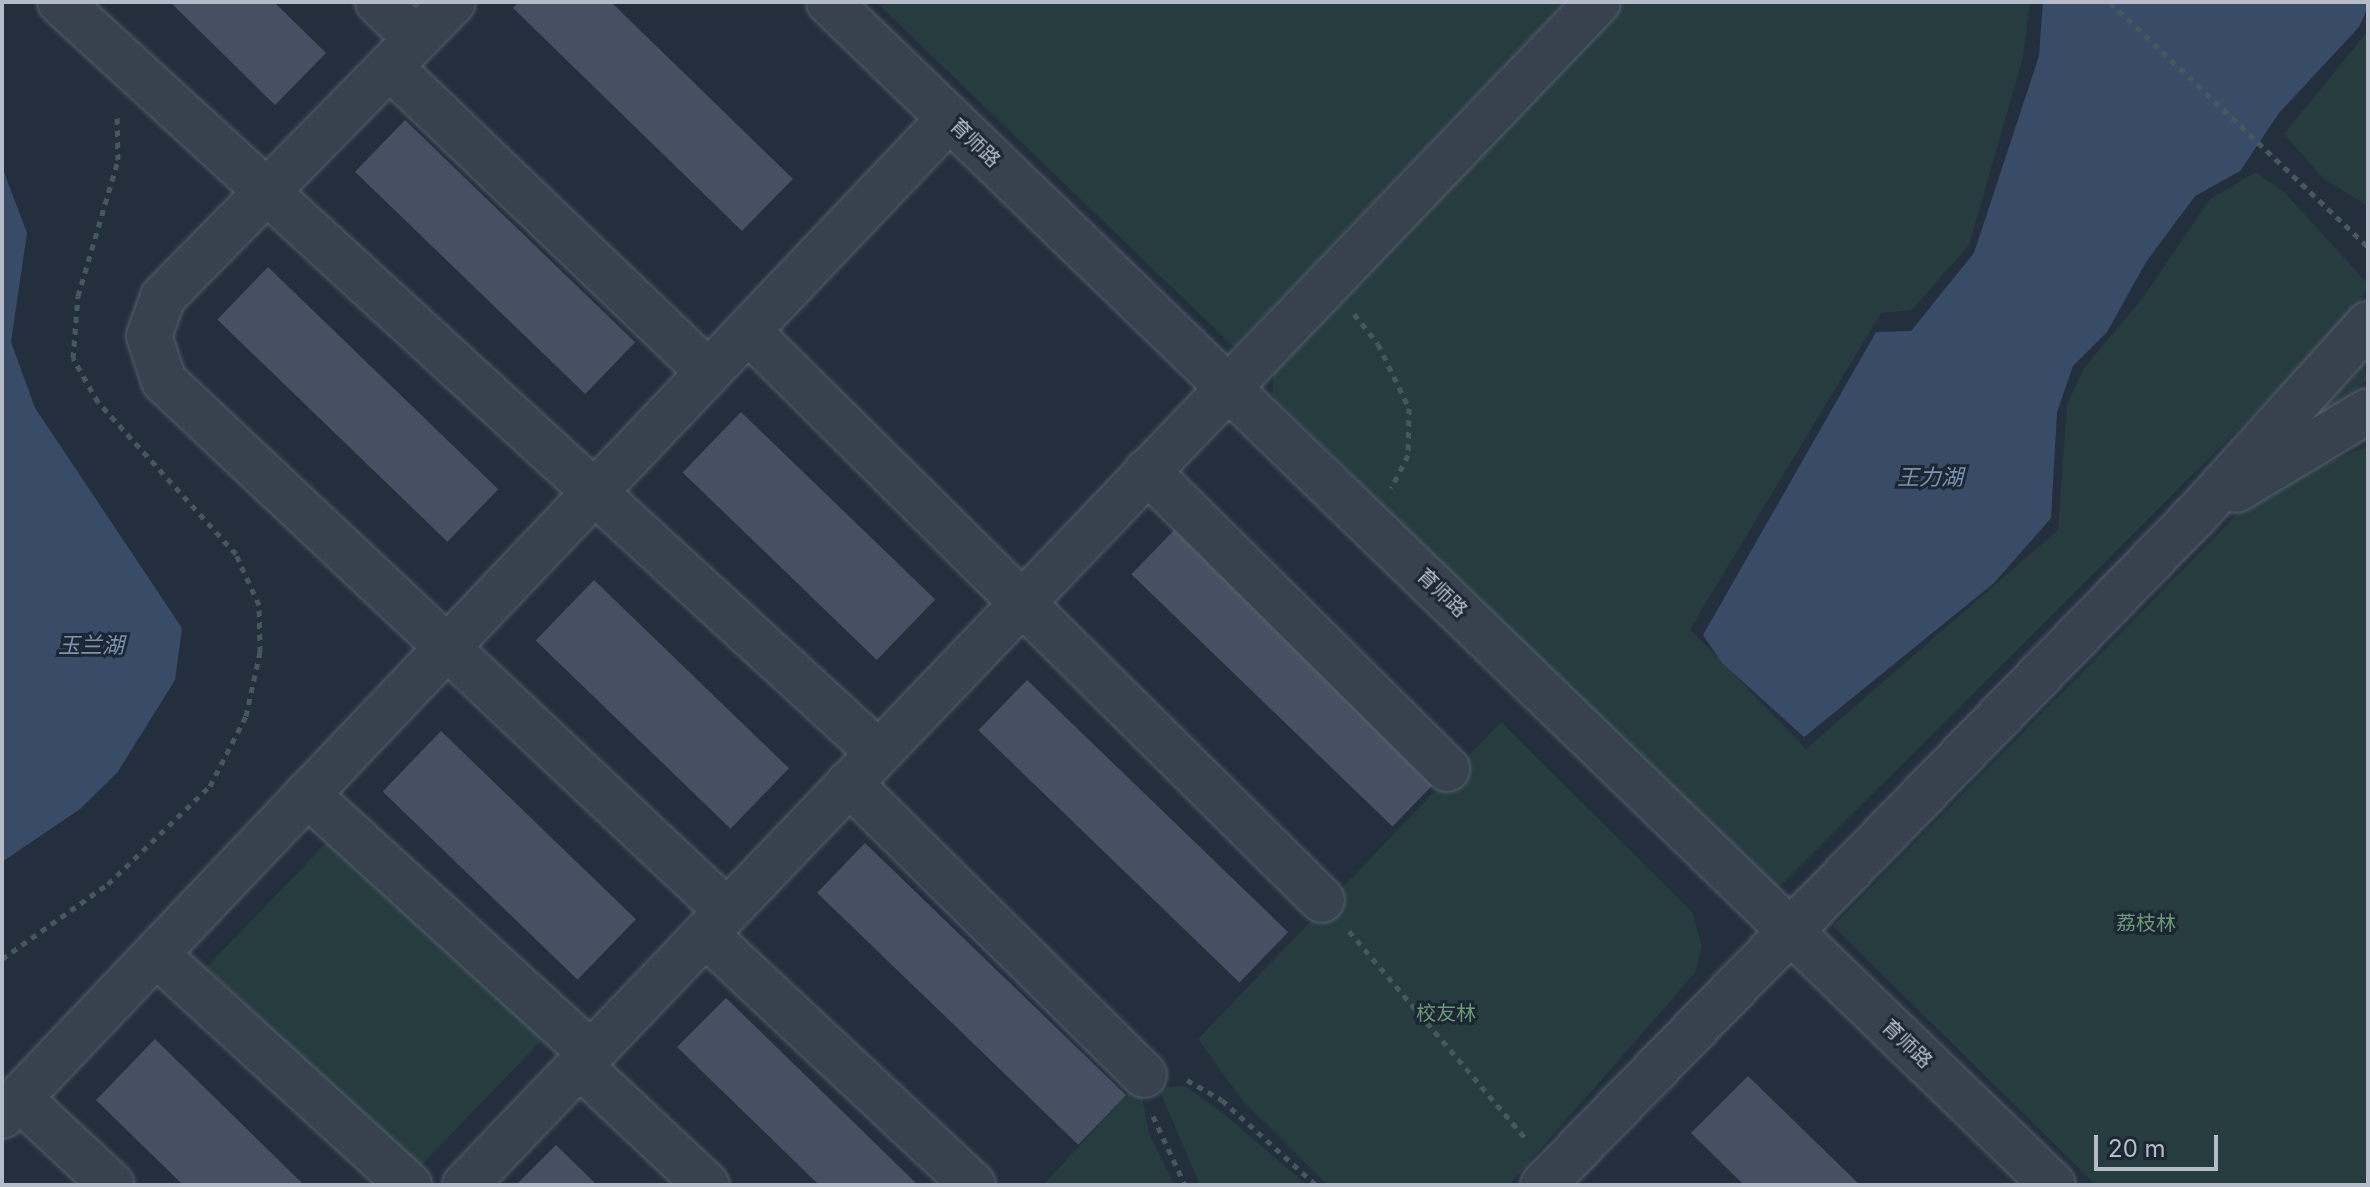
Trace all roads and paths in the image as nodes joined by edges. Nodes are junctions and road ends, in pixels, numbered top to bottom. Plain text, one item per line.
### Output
1 (60, 2) edge
2 (378, 2) edge
3 (453, 2) edge
4 (829, 2) edge
5 (1598, 2) edge
6 (2110, 2) edge
7 (403, 53) junction
8 (114, 102) dead end
9 (950, 118) junction
10 (268, 190) junction
11 (2368, 247) edge
12 (1328, 283) junction
13 (2368, 324) edge
14 (748, 331) junction
15 (708, 372) junction
16 (1228, 387) junction
17 (2368, 411) edge
18 (1147, 471) junction
19 (597, 489) junction
20 (2197, 514) junction
21 (1367, 521) junction
22 (1020, 604) junction
23 (448, 646) junction
24 (864, 767) junction
25 (1447, 769) dead end
26 (307, 794) junction
27 (1322, 900) joint
28 (716, 922) junction
29 (1788, 928) junction
30 (156, 954) junction
31 (2, 959) edge
32 (585, 1059) junction
33 (1144, 1075) junction
34 (11, 1107) edge
35 (1549, 1179) edge
36 (112, 1185) edge
37 (409, 1185) edge
38 (465, 1185) edge
39 (707, 1185) edge
40 (973, 1185) edge
41 (1185, 1185) edge
42 (1316, 1185) edge
43 (2053, 1185) edge

1 - 10 lane
2 - 7 lane
3 - 7 lane
4 - 9 lane, 育师路
5 - 12 lane
6 - 11 path
7 - 10 lane
7 - 15 lane
8 - 31 path
9 - 14 lane
9 - 16 lane, 育师路
10 - 19 lane
10 - 23 lane
12 - 16 lane
12 - 21 path
13 - 20 lane
14 - 15 lane
14 - 22 lane
15 - 19 lane
16 - 18 lane
16 - 21 lane, 育师路
17 - 20 lane
18 - 22 lane
18 - 25 lane
19 - 23 lane
19 - 24 lane
20 - 29 lane
21 - 29 lane, 育师路
22 - 24 lane
22 - 27 lane
23 - 26 lane
23 - 28 lane
24 - 28 lane
24 - 33 lane
26 - 30 lane
26 - 32 lane
27 - 35 path
28 - 32 lane
28 - 40 lane
29 - 35 lane
29 - 43 lane, 育师路
30 - 34 lane
30 - 37 lane
32 - 38 lane
32 - 39 lane
33 - 41 path
33 - 42 path
34 - 36 lane

